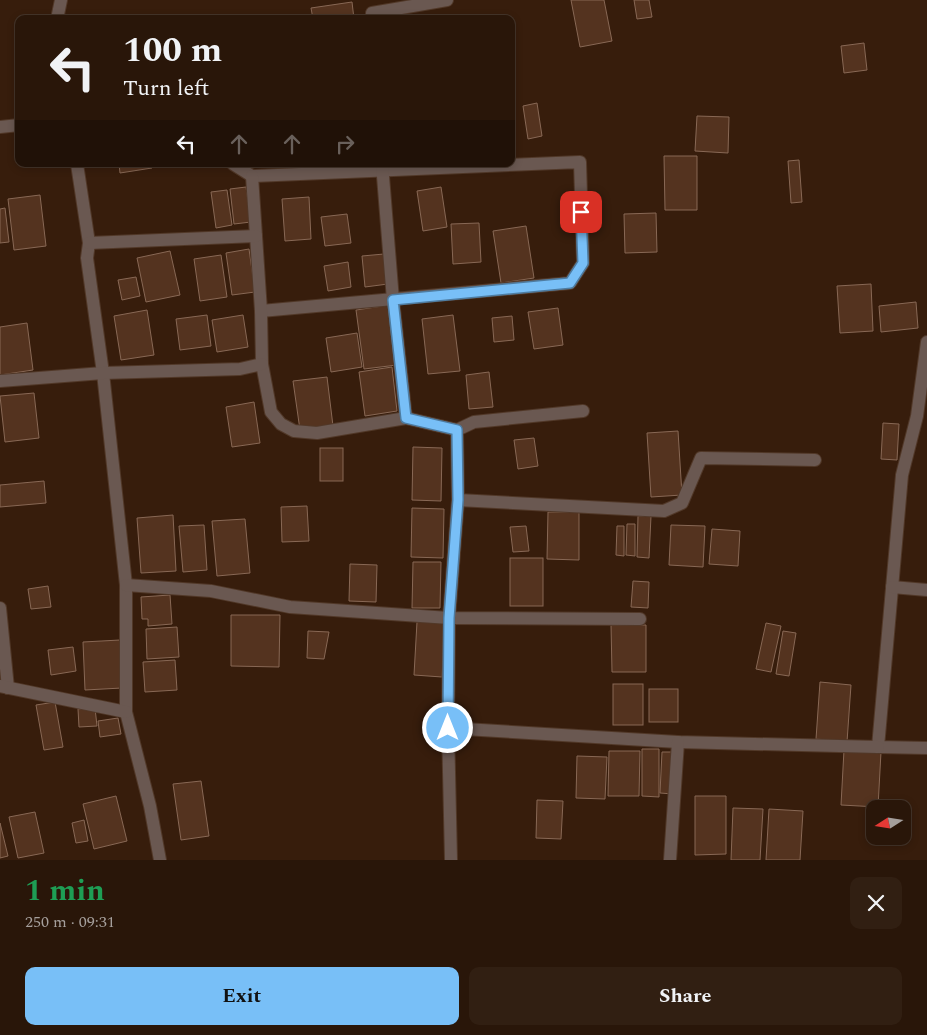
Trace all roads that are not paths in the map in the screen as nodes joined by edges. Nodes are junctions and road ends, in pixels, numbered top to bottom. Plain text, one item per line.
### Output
1 (61, 0) edge
2 (447, 0) edge
3 (371, 10) edge
4 (58, 15) edge
5 (15, 125) edge
6 (0, 127) edge
7 (515, 164) edge
8 (77, 167) edge
9 (238, 167) edge
10 (383, 167) edge
11 (252, 176) junction
12 (256, 236) junction
13 (90, 244) junction
14 (393, 300) junction
15 (262, 311) junction
16 (927, 342) edge
17 (262, 364) junction
18 (103, 374) junction
19 (0, 381) edge
20 (583, 412) dead end
21 (922, 416) edge
22 (406, 418) junction
23 (457, 430) junction
24 (815, 460) dead end
25 (458, 500) junction
26 (126, 585) junction
27 (892, 587) junction
28 (927, 590) edge
29 (0, 608) edge
30 (449, 618) junction
31 (640, 619) dead end
32 (4, 687) edge
33 (126, 712) junction
34 (448, 728) junction
35 (678, 742) junction
36 (878, 748) junction
37 (927, 748) edge
38 (160, 860) edge
39 (451, 860) edge
40 (670, 860) edge

1 - 4 street
2 - 3 street
5 - 6 street
7 - 14 street
8 - 13 street
9 - 11 street
10 - 11 street
10 - 14 street
11 - 12 street
12 - 13 street
12 - 15 street
13 - 18 street
14 - 15 street
14 - 22 street
15 - 17 street
16 - 21 street
17 - 18 street
17 - 22 street
18 - 19 street
18 - 26 street
20 - 23 street
21 - 27 street
22 - 23 street
23 - 25 street
24 - 25 street
25 - 30 street
26 - 30 street
26 - 33 street
27 - 28 street
27 - 36 street
29 - 32 street
30 - 31 street
30 - 34 street
32 - 33 street
33 - 38 street
34 - 35 street
34 - 39 street
35 - 36 street
35 - 40 street
36 - 37 street

